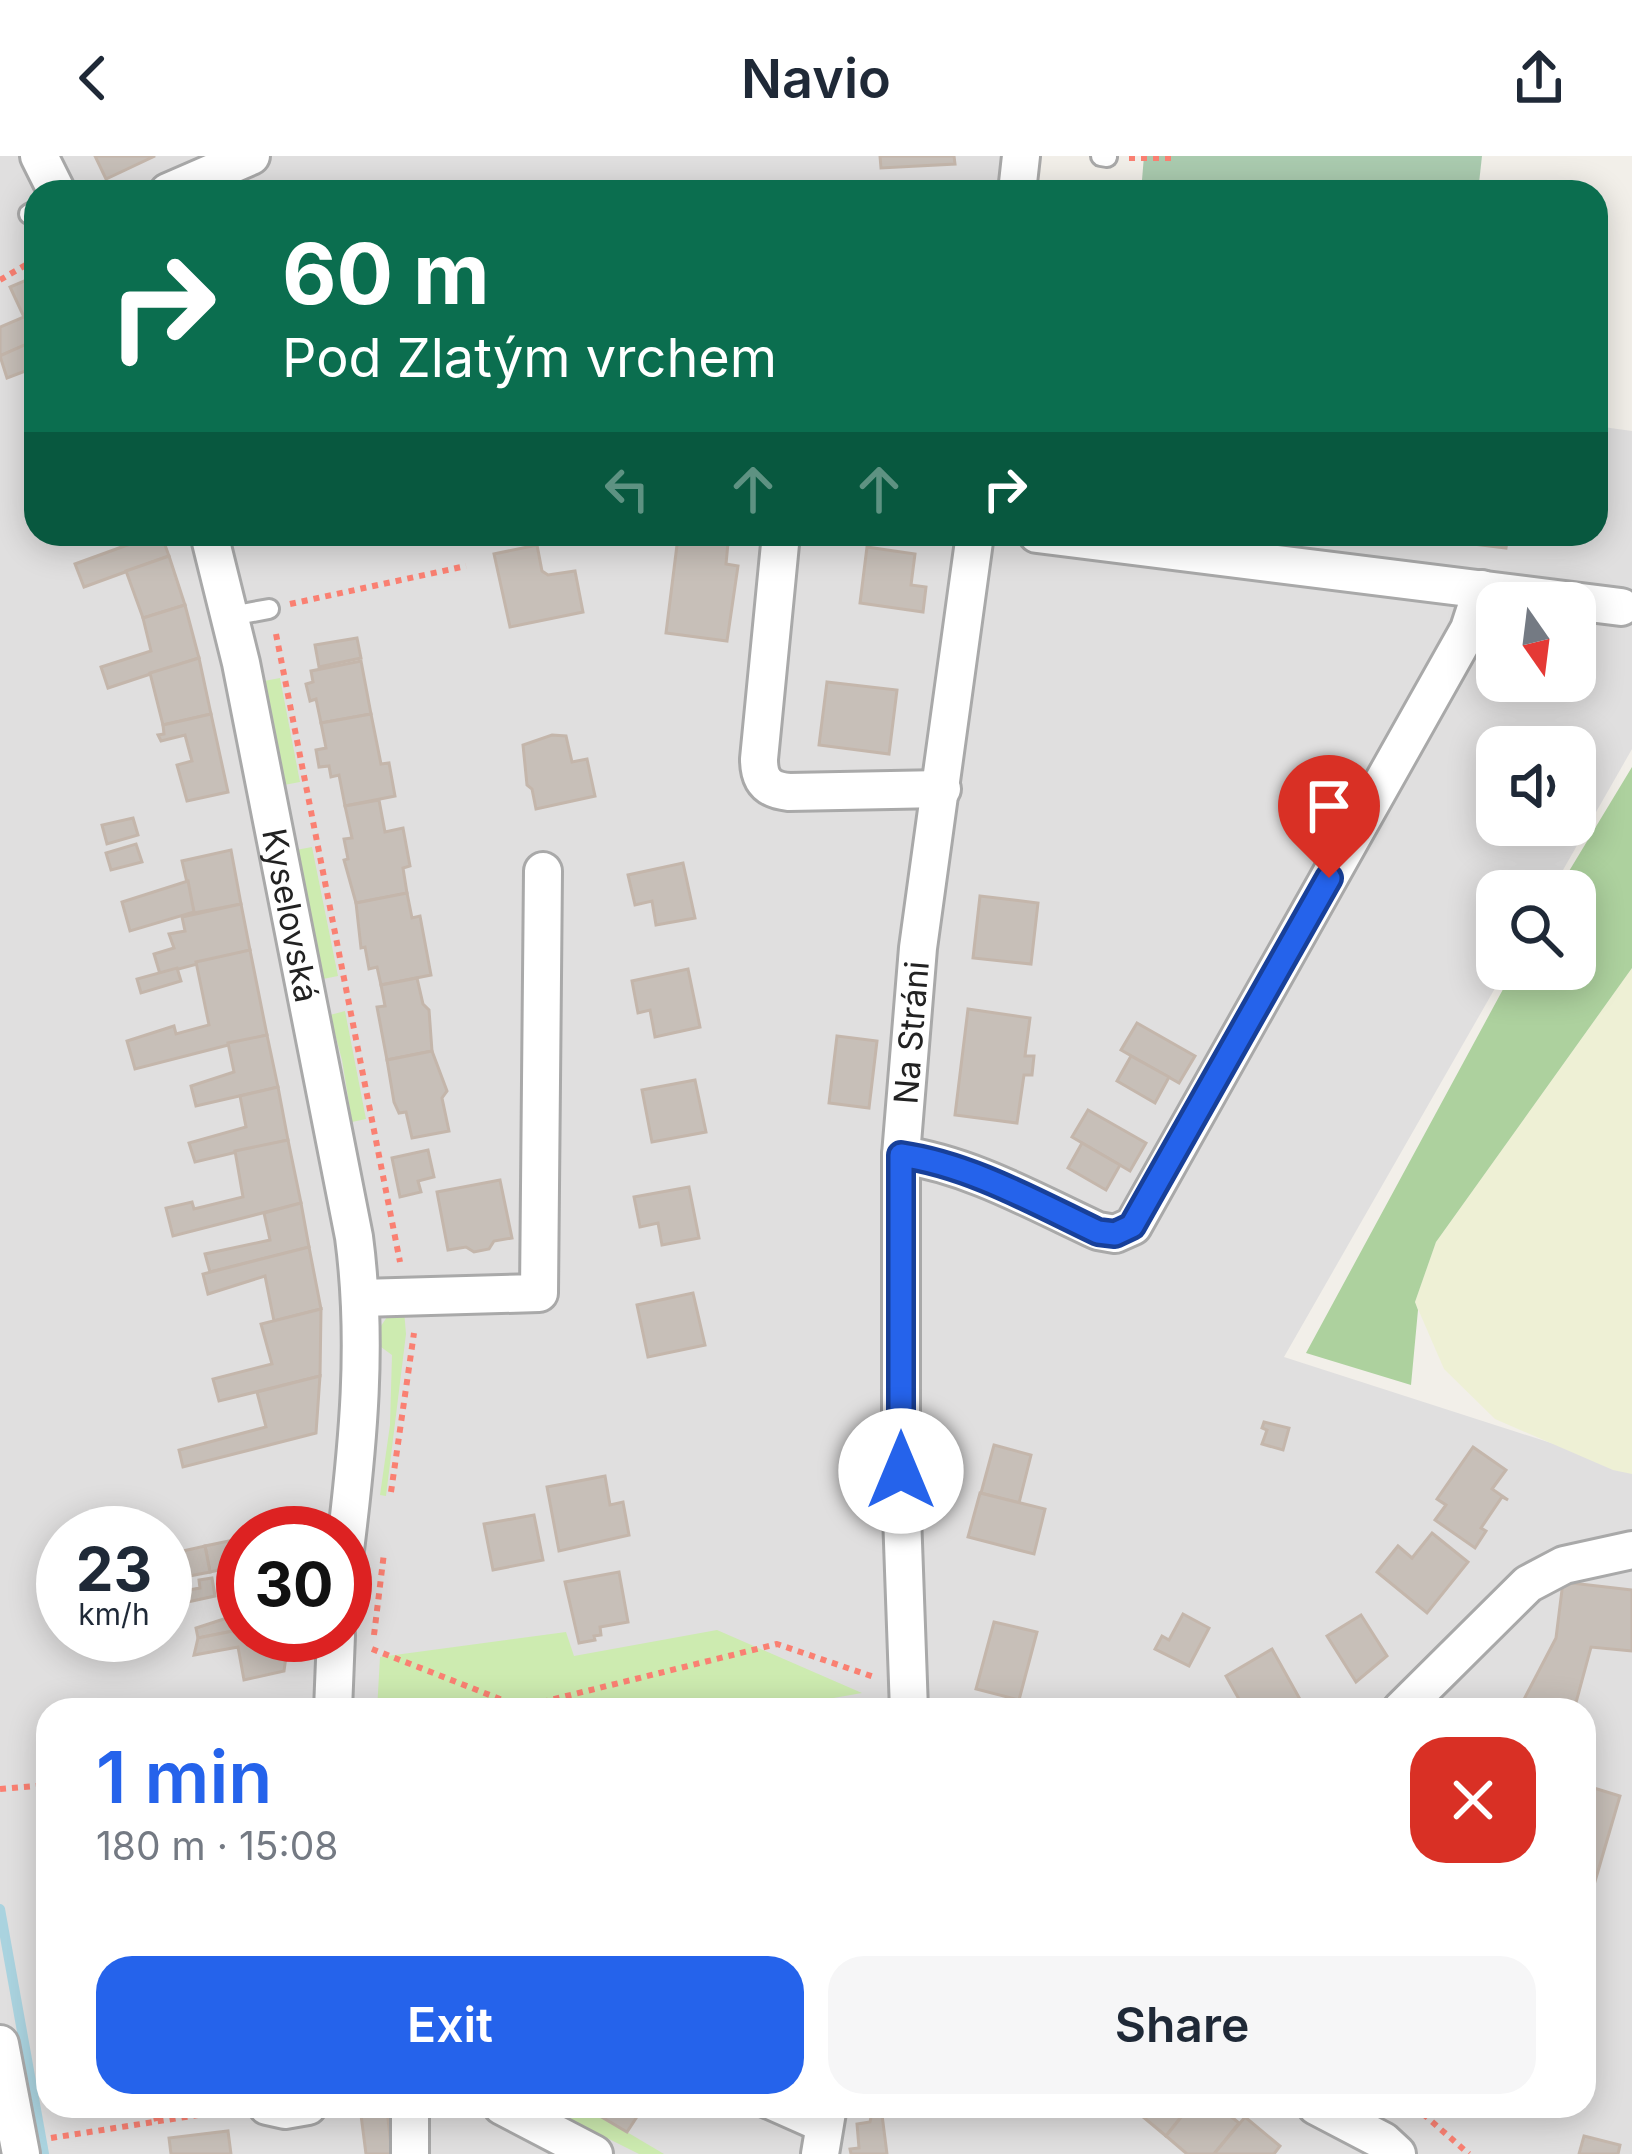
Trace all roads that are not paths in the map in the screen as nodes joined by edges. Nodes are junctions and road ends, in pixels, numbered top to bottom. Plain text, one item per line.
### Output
1 (251, 156) edge
2 (208, 164) edge
3 (212, 546) edge
4 (780, 546) edge
5 (973, 546) edge
6 (1132, 546) edge
7 (1476, 589) edge
8 (1596, 605) edge
9 (1476, 608) edge
10 (1621, 608) dead end
11 (269, 609) road end
12 (231, 616) junction
13 (942, 789) junction
14 (543, 871) dead end
15 (901, 1155) junction
16 (361, 1298) junction
17 (350, 1506) edge
18 (1632, 1550) edge
19 (335, 1662) edge
20 (333, 1698) edge
21 (909, 1698) edge
22 (1413, 1698) edge
23 (0, 2044) edge
24 (410, 2118) edge
25 (525, 2118) edge
26 (791, 2118) edge
27 (1339, 2118) edge
28 (824, 2131) edge
29 (21, 2154) edge
30 (410, 2154) edge
31 (594, 2154) edge
32 (1397, 2154) edge

1 - 2 street
3 - 12 street, Kyselovská
4 - 13 street
5 - 13 street, Na Stráni
6 - 7 street
8 - 10 street
9 - 15 street
11 - 12 lane
12 - 16 street, Kyselovská
13 - 15 street, Na Stráni
14 - 16 street
15 - 21 street, Na Stráni
16 - 17 street, Kyselovská
18 - 22 street
19 - 20 street
23 - 29 street
24 - 30 street
25 - 31 street
26 - 28 lane
27 - 32 street

